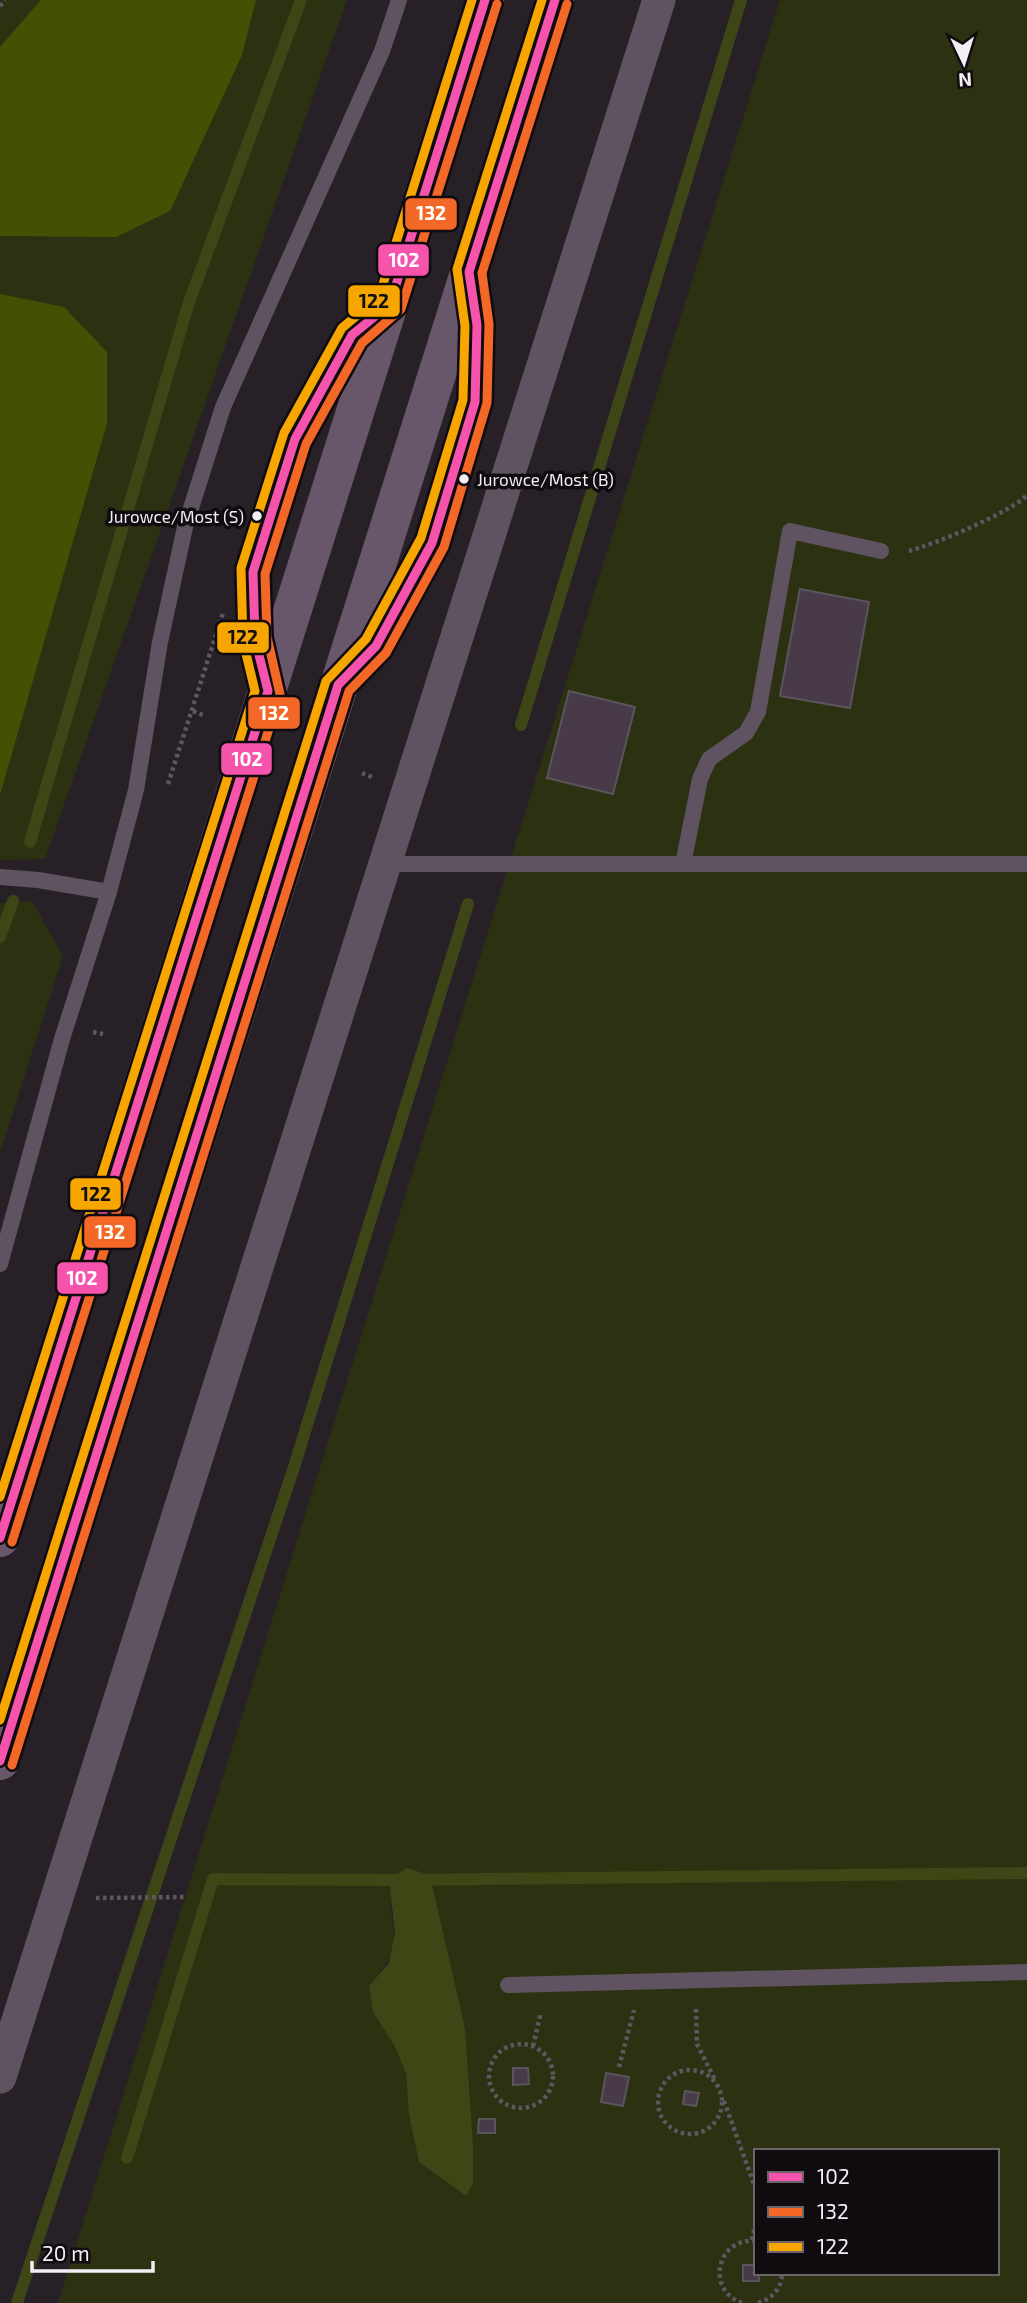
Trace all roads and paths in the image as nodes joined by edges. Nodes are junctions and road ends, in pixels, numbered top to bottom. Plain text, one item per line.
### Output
1 (5, 0) edge
2 (399, 0) edge
3 (485, 0) edge
4 (555, 0) edge
5 (659, 0) edge
6 (0, 6) edge
7 (390, 304) junction
8 (1027, 495) edge
9 (881, 551) joint
10 (268, 691) junction
11 (193, 711) dead end
12 (205, 716) dead end
13 (362, 774) dead end
14 (375, 779) dead end
15 (384, 864) junction
16 (683, 864) junction
17 (1027, 864) edge
18 (0, 877) edge
19 (109, 892) junction
20 (0, 1264) edge
21 (0, 1538) edge
22 (0, 1761) edge
23 (136, 1898) dead end
24 (185, 1898) dead end
25 (1027, 1972) edge
26 (696, 1980) junction
27 (642, 1982) junction
28 (508, 1985) dead end
29 (542, 2052) joint
30 (618, 2067) dead end
31 (0, 2077) edge
32 (719, 2086) junction
33 (722, 2097) junction
34 (754, 2184) edge
35 (754, 2240) edge
36 (782, 2275) edge
37 (742, 2303) edge
38 (758, 2303) edge

1 - 6 path
2 - 19 lane
3 - 7 highway
4 - 22 highway
5 - 15 street
7 - 10 highway
7 - 10 lane
8 - 9 path
9 - 16 lane
10 - 21 highway
11 - 12 path
13 - 14 path
15 - 16 lane
15 - 31 street
16 - 17 lane
18 - 19 lane
19 - 20 lane
23 - 24 path
25 - 26 lane
26 - 27 lane
26 - 32 path
27 - 28 lane
27 - 30 path
29 - 29 path
32 - 33 path
32 - 33 path
33 - 34 path
35 - 37 path
36 - 38 path

